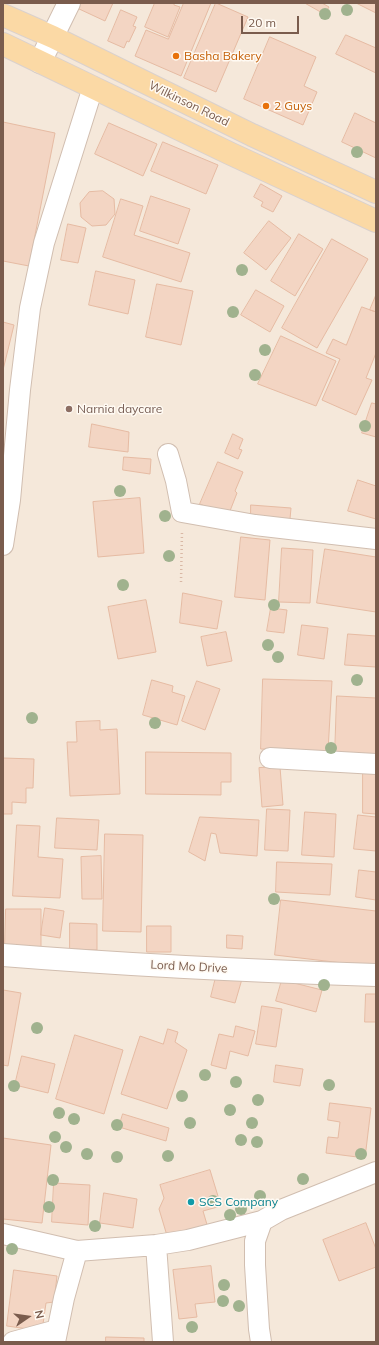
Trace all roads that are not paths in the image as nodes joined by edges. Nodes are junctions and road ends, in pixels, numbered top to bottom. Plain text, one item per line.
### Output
1 (69, 3) edge
2 (3, 14) edge
3 (53, 37) junction
4 (3, 44) edge
5 (40, 62) junction
6 (92, 87) junction
7 (376, 192) edge
8 (376, 222) edge
9 (168, 454) dead end
10 (376, 539) edge
11 (3, 545) edge
12 (270, 758) dead end
13 (376, 764) edge
14 (3, 954) edge
15 (376, 975) edge
16 (376, 1172) edge
17 (262, 1221) junction
18 (3, 1234) edge
19 (156, 1245) junction
20 (77, 1251) junction
21 (56, 1336) edge
22 (13, 1342) edge
23 (163, 1342) edge
24 (261, 1342) edge

1 - 3 street
2 - 3 main road, Wilkinson Road
3 - 5 street
3 - 7 main road, Wilkinson Road
4 - 5 main road
5 - 6 main road
6 - 8 main road
6 - 11 street
9 - 10 street
12 - 13 street
14 - 15 street, Lord Mo Drive
16 - 17 street
17 - 19 street
17 - 24 street
18 - 20 street
19 - 20 street
19 - 23 street
20 - 21 street
21 - 22 street

